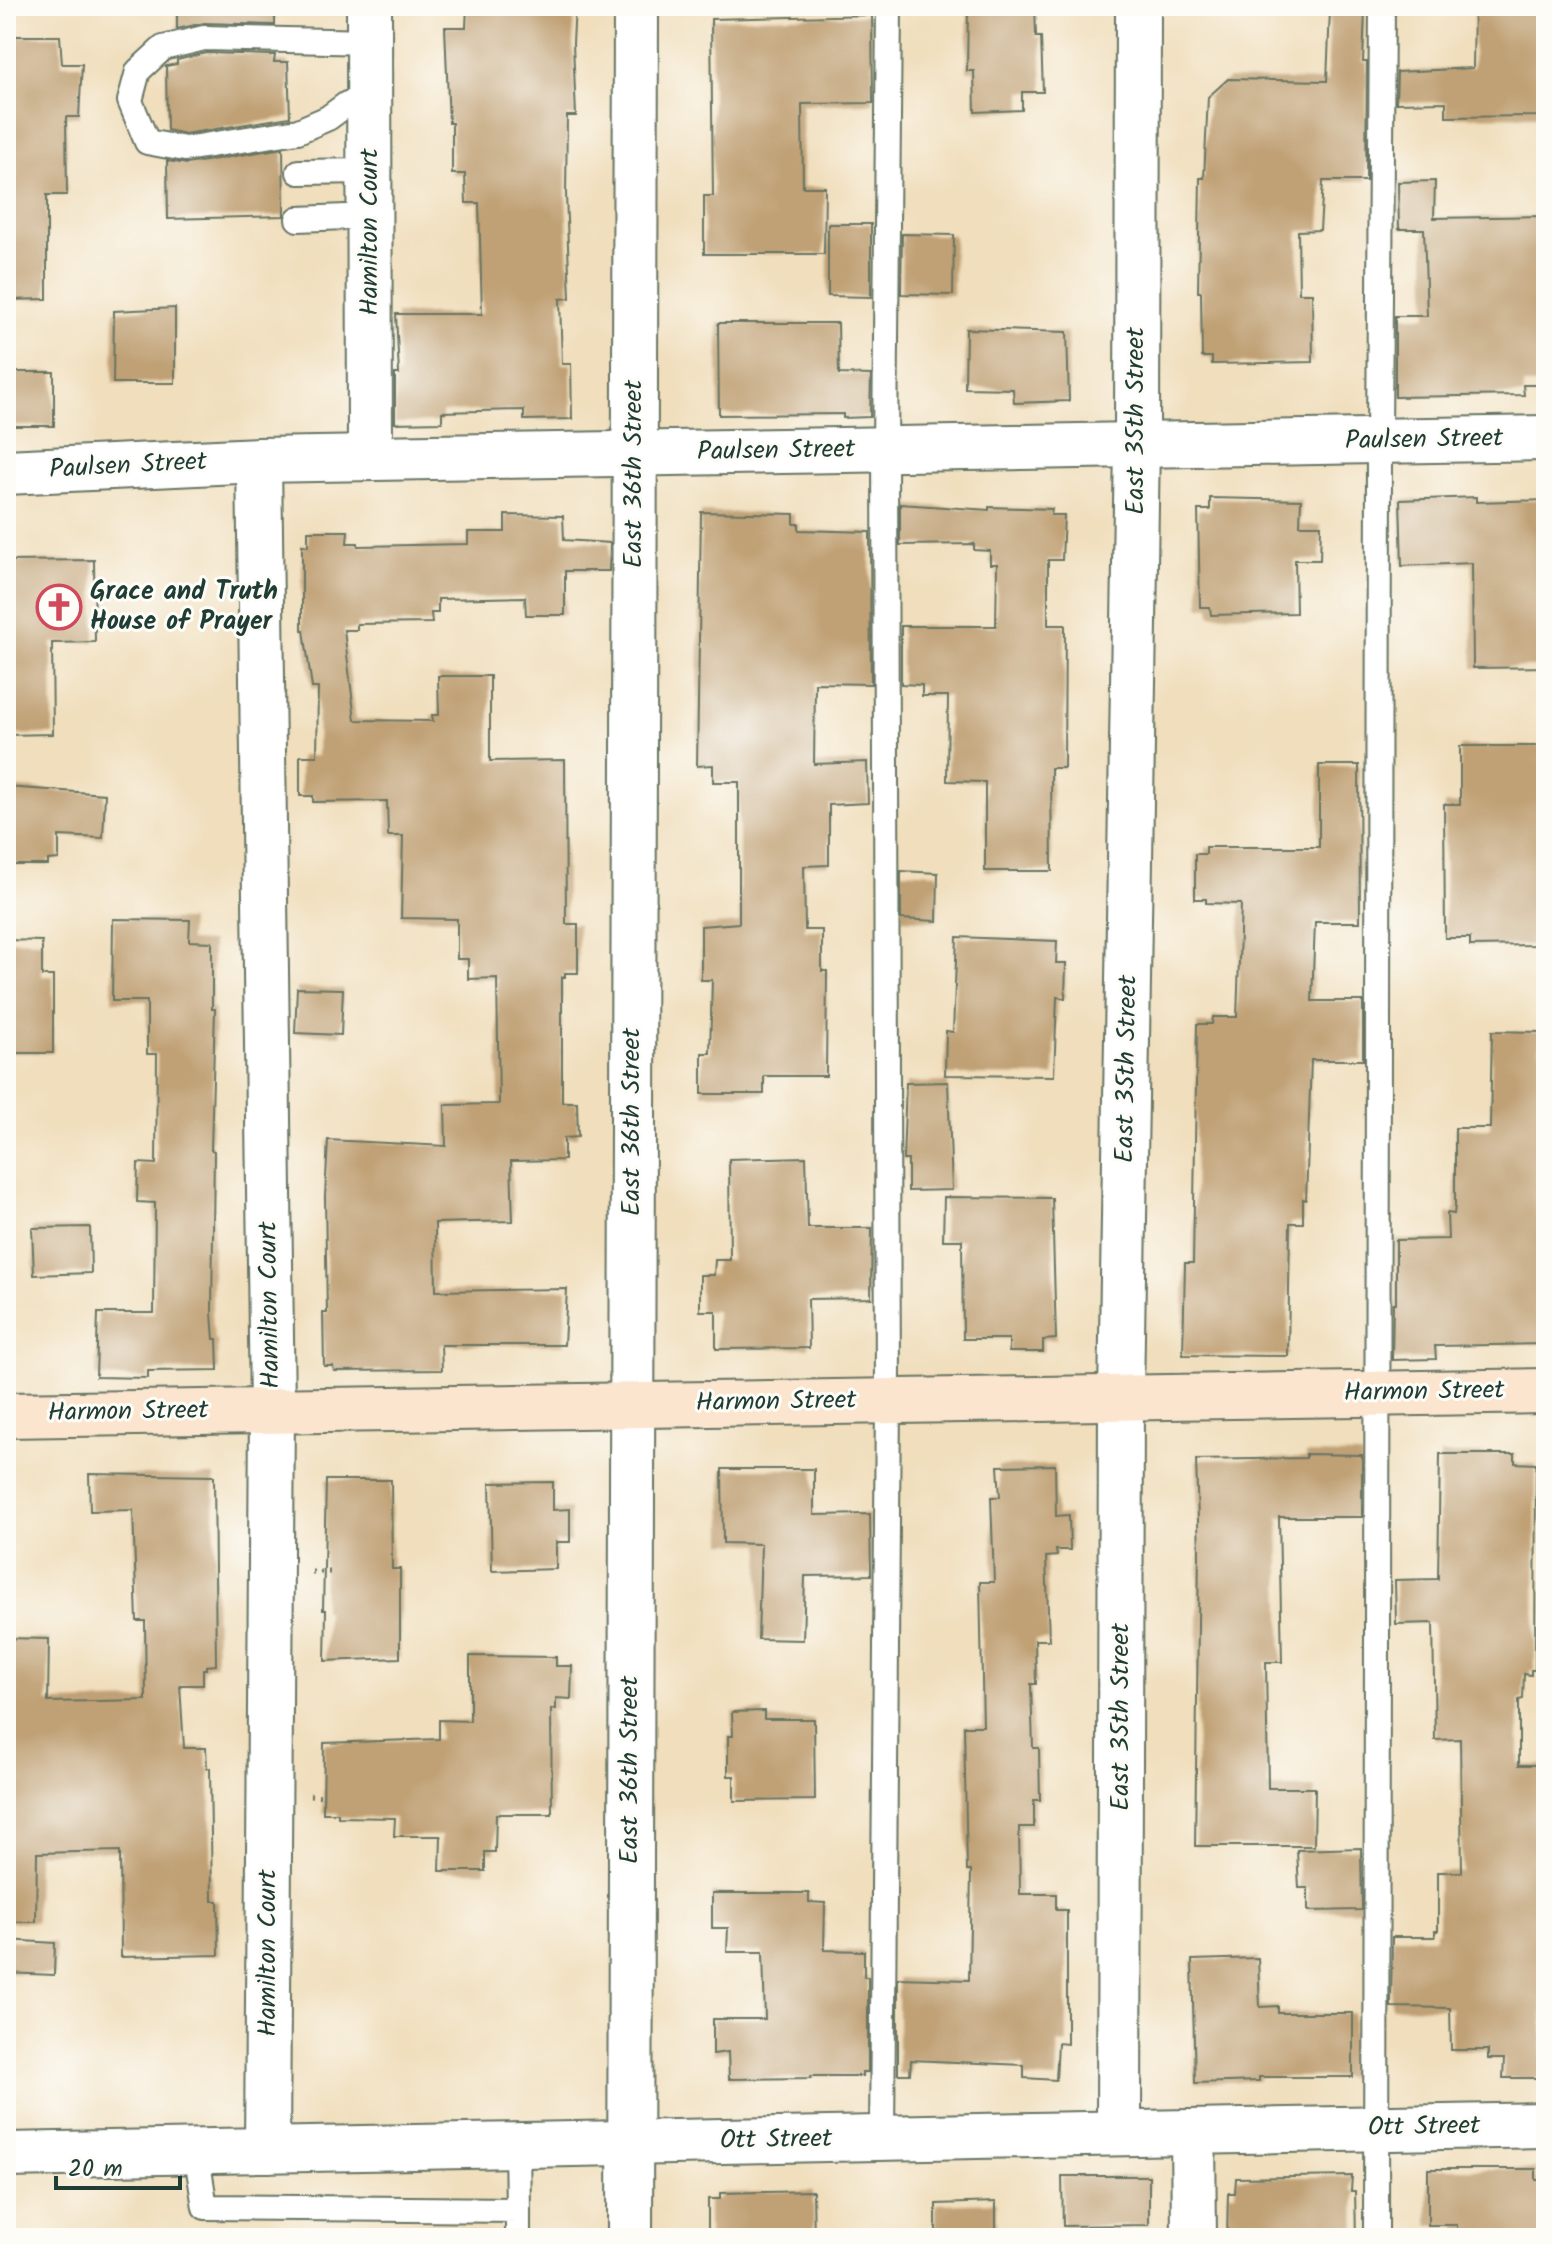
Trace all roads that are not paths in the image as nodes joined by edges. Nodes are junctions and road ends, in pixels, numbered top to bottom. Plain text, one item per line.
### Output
1 (636, 6) edge
2 (889, 6) edge
3 (1138, 6) edge
4 (1382, 6) edge
5 (369, 24) edge
6 (369, 102) junction
7 (369, 171) junction
8 (299, 172) dead end
9 (370, 216) junction
10 (298, 219) dead end
11 (1546, 438) edge
12 (1379, 440) junction
13 (1137, 445) junction
14 (885, 449) junction
15 (634, 453) junction
16 (370, 458) junction
17 (259, 460) junction
18 (6, 472) edge
19 (1546, 1391) edge
20 (1379, 1393) junction
21 (1121, 1396) junction
22 (888, 1400) junction
23 (631, 1404) junction
24 (272, 1409) junction
25 (6, 1415) edge
26 (1546, 2125) edge
27 (1375, 2127) junction
28 (1119, 2131) junction
29 (1193, 2133) junction
30 (882, 2137) junction
31 (629, 2142) junction
32 (517, 2147) junction
33 (267, 2150) junction
34 (196, 2151) junction
35 (6, 2155) edge
36 (518, 2210) junction
37 (518, 2238) edge
38 (630, 2238) edge
39 (1194, 2238) edge
40 (1376, 2238) edge

1 - 15 street, East 36th Street
2 - 14 lane
3 - 13 street, East 35th Street
4 - 12 lane
5 - 6 street, Hamilton Court
5 - 6 lane
6 - 7 street, Hamilton Court
7 - 8 lane
7 - 9 street, Hamilton Court
9 - 10 lane
9 - 16 street, Hamilton Court
11 - 12 street, Paulsen Street
12 - 13 street, Paulsen Street
12 - 20 lane
13 - 14 street, Paulsen Street
13 - 21 street, East 35th Street
14 - 15 street, Paulsen Street
14 - 22 lane
15 - 16 street, Paulsen Street
15 - 23 street, East 36th Street
16 - 17 street, Paulsen Street
17 - 18 street, Paulsen Street
17 - 24 street, Hamilton Court
19 - 20 main road, Harmon Street
20 - 21 main road, Harmon Street
20 - 27 lane
21 - 22 main road, Harmon Street
21 - 28 street, East 35th Street
22 - 23 main road, Harmon Street
22 - 30 lane
23 - 24 main road, Harmon Street
23 - 31 street, East 36th Street
24 - 25 main road, Harmon Street
24 - 33 street, Hamilton Court
26 - 27 street, Ott Street
27 - 29 street, Ott Street
27 - 40 lane
28 - 29 street, Ott Street
28 - 30 street, Ott Street
29 - 39 street
30 - 31 street, Ott Street
31 - 32 street, Ott Street
31 - 38 street, East 36th Street
32 - 33 street, Ott Street
32 - 36 lane
33 - 34 street, Ott Street
34 - 35 street, Ott Street
34 - 36 lane
36 - 37 lane

